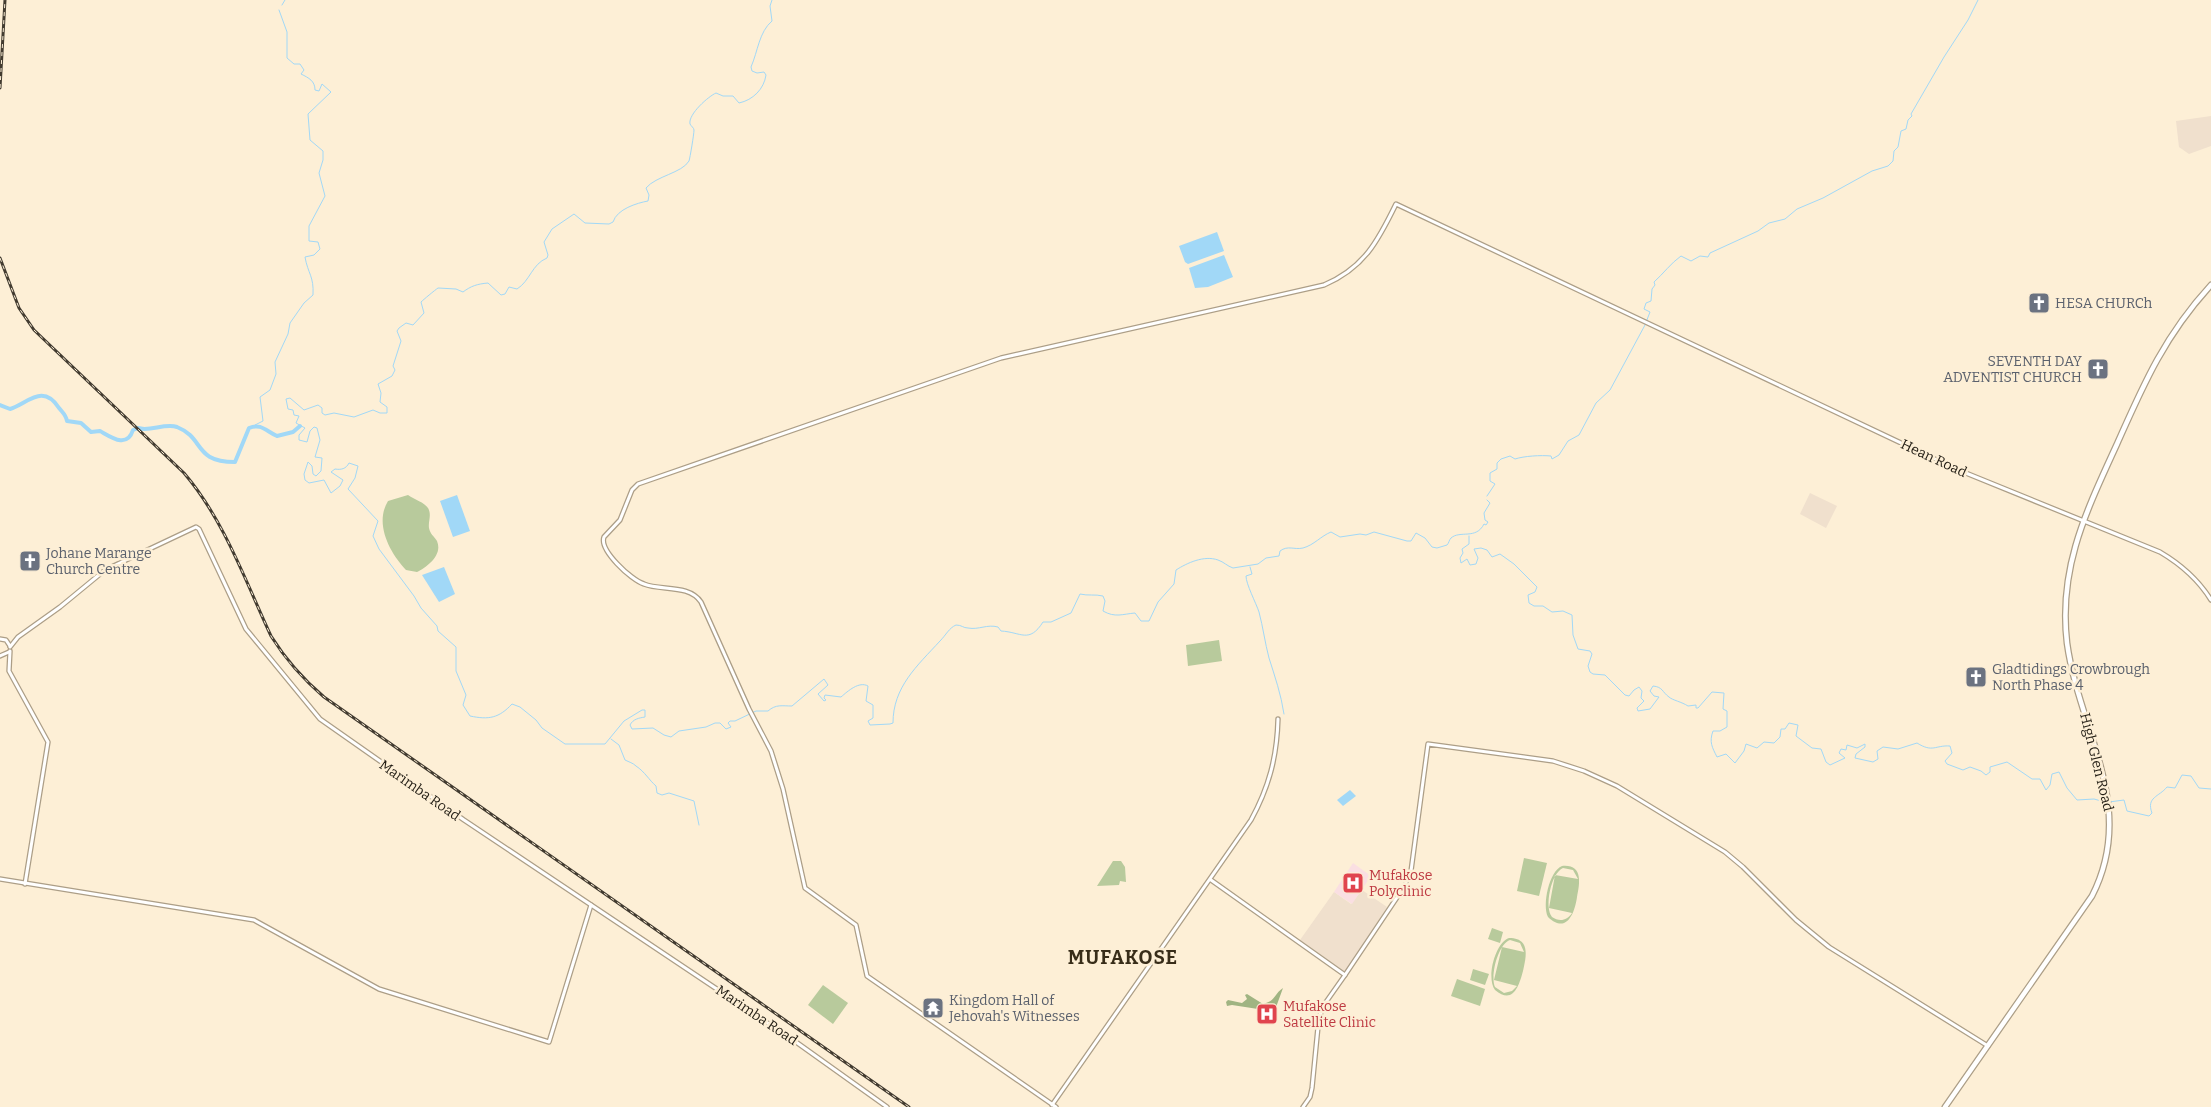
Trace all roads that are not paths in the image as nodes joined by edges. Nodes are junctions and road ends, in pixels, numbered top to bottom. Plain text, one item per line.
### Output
1 (2211, 285) edge
2 (2083, 521) junction
3 (2211, 600) edge
4 (18, 637) junction
5 (0, 639) edge
6 (6, 640) junction
7 (10, 649) junction
8 (2, 656) edge
9 (8, 663) junction
10 (1278, 719) dead end
11 (0, 879) edge
12 (1211, 880) junction
13 (25, 884) junction
14 (591, 905) junction
15 (1345, 975) junction
16 (1988, 1046) junction
17 (1054, 1106) edge
18 (887, 1107) edge
19 (1303, 1107) edge
20 (1945, 1107) edge

1 - 2 main road, High Glen Road
2 - 3 street, Hean Road
2 - 16 main road, High Glen Road
2 - 17 street, Hean Road
4 - 6 street
4 - 7 street
4 - 14 street, Marimba Road
5 - 6 street
6 - 7 street
7 - 8 street
7 - 9 street
8 - 9 street
9 - 13 street
10 - 12 street
11 - 13 street
12 - 15 street
12 - 17 street
13 - 14 street
14 - 18 street, Marimba Road
15 - 16 street
15 - 19 street
16 - 20 main road, High Glen Road

